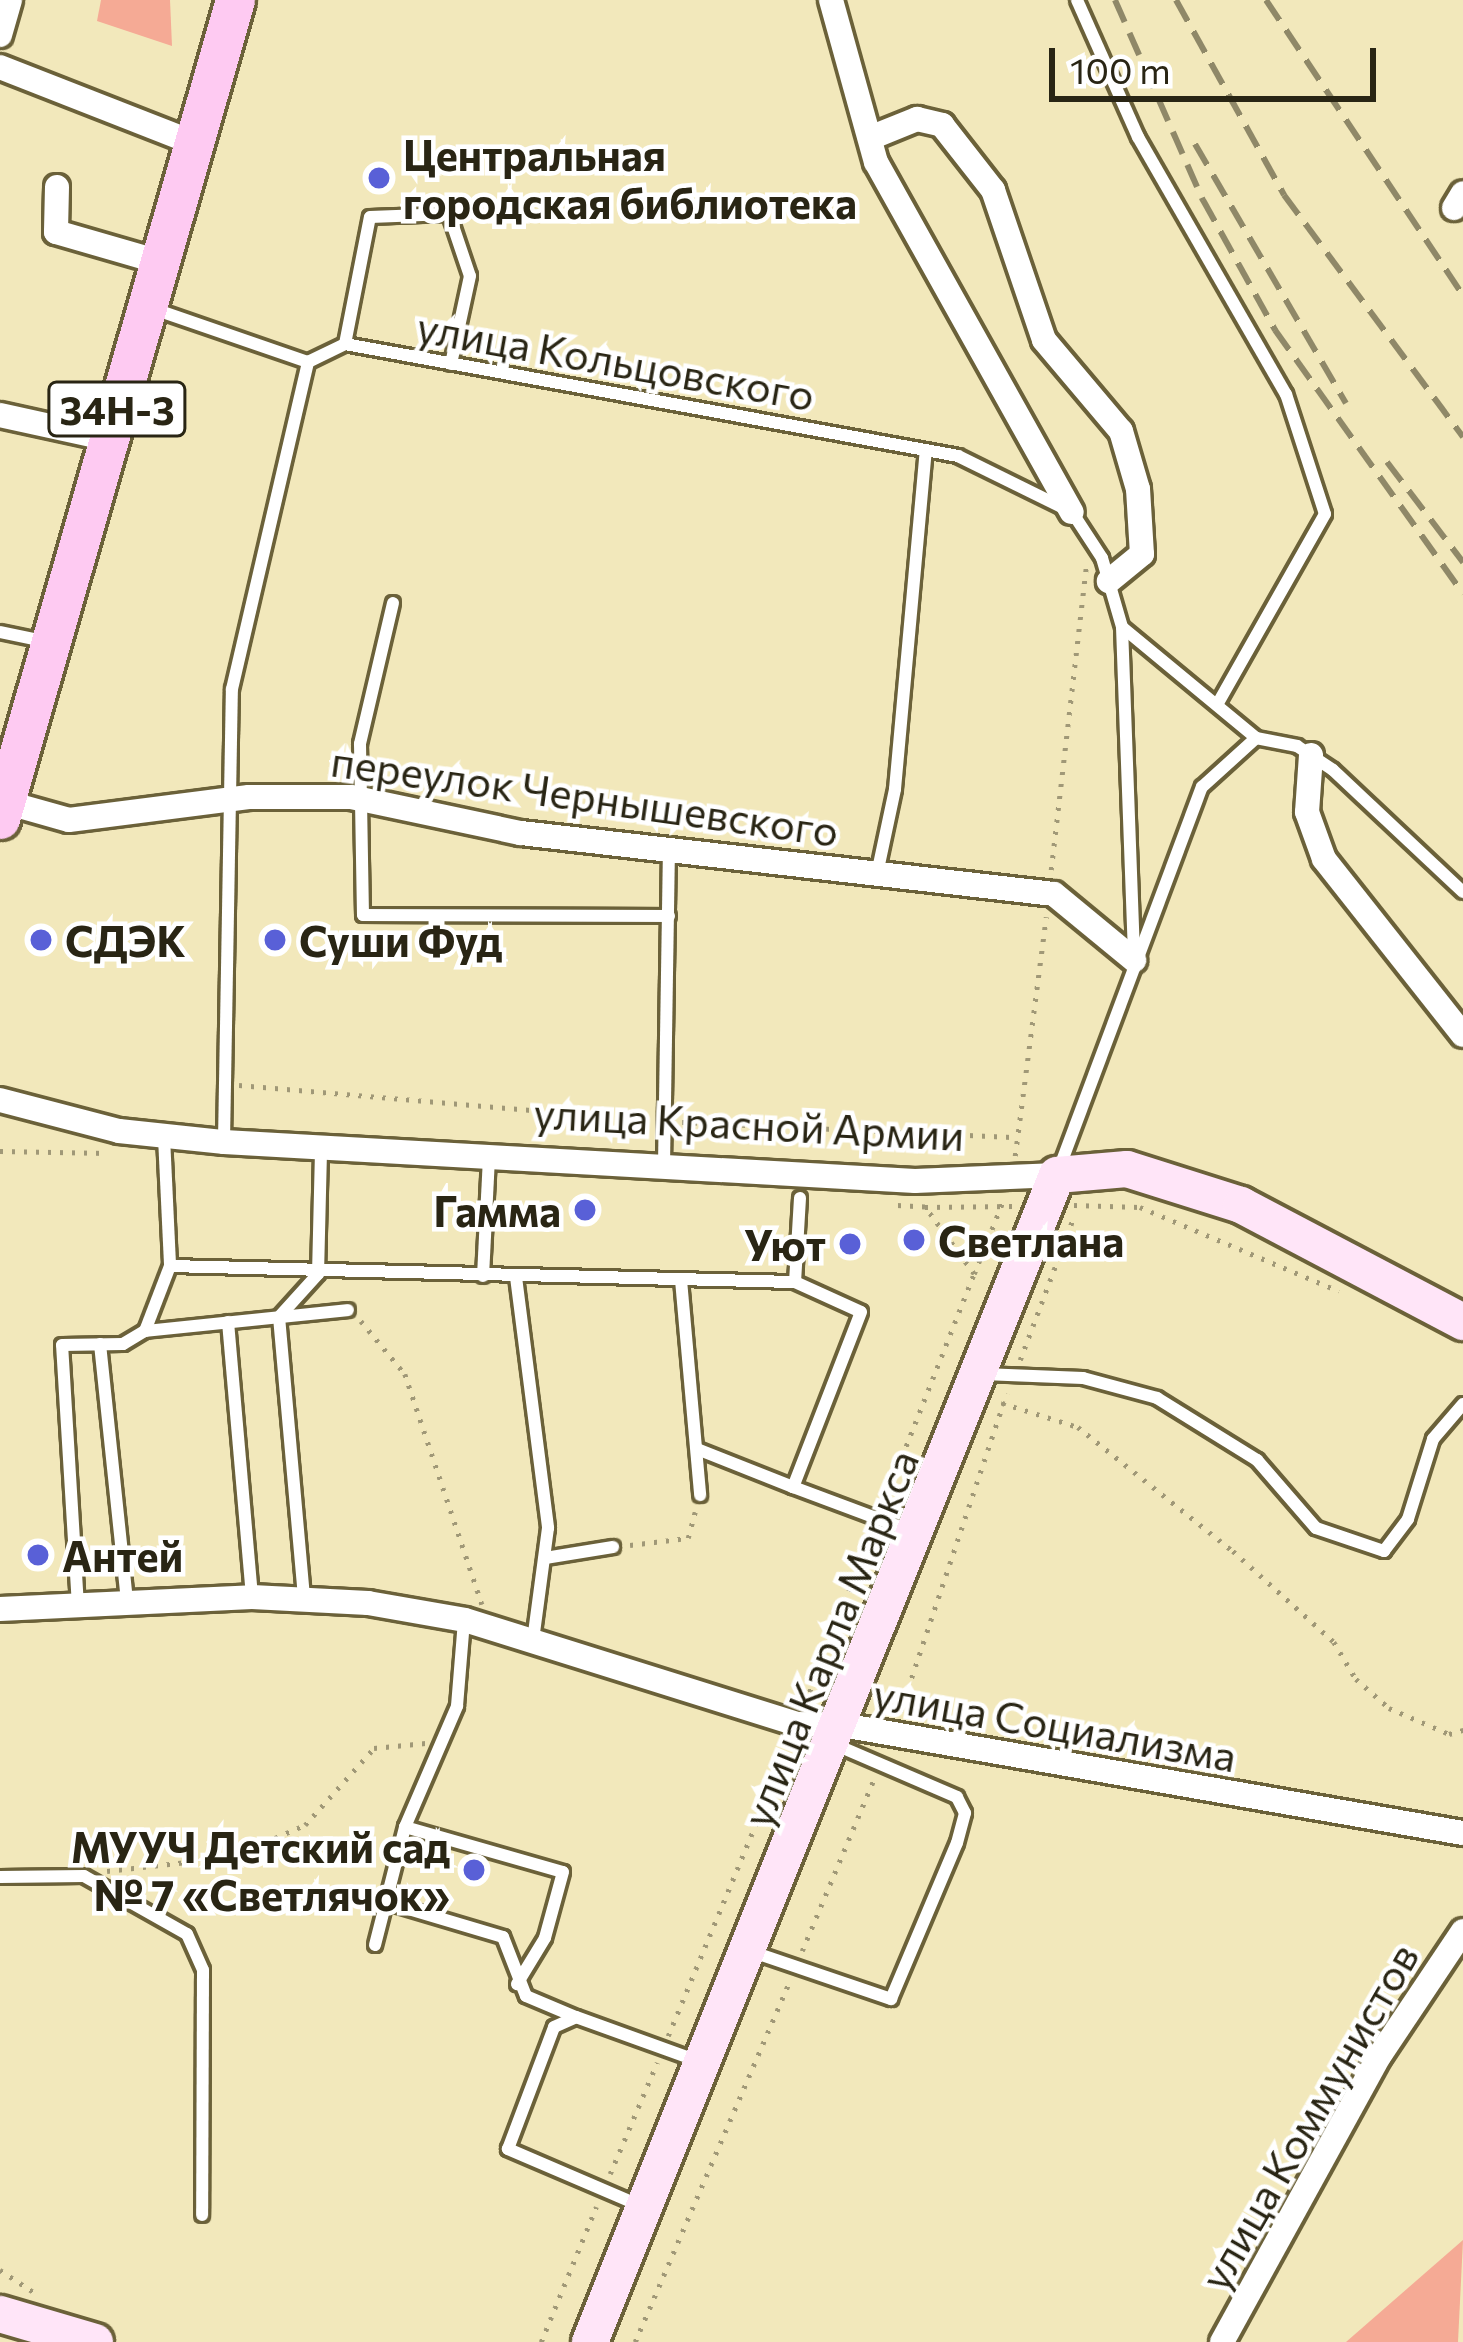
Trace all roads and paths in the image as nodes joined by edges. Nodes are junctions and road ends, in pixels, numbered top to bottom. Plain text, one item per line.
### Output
1 (10, 0) edge
2 (235, 0) edge
3 (831, 0) edge
4 (1077, 0) edge
5 (0, 35) edge
6 (0, 67) edge
7 (870, 138) junction
8 (194, 143) junction
9 (58, 188) dead end
10 (160, 262) junction
11 (147, 306) junction
12 (345, 344) junction
13 (308, 362) junction
14 (451, 364) junction
15 (0, 415) edge
16 (109, 439) junction
17 (926, 450) junction
18 (1072, 512) junction
19 (1109, 581) junction
20 (393, 603) dead end
21 (1123, 627) junction
22 (0, 632) edge
23 (51, 642) junction
24 (1216, 705) junction
25 (1256, 738) junction
26 (1311, 755) junction
27 (357, 799) junction
28 (229, 800) junction
29 (2, 810) edge
30 (669, 850) junction
31 (877, 874) junction
32 (1463, 892) edge
33 (669, 916) junction
34 (1134, 960) junction
35 (1463, 1035) edge
36 (225, 1084) junction
37 (0, 1100) edge
38 (665, 1121) junction
39 (164, 1136) junction
40 (1018, 1137) dead end
41 (224, 1142) junction
42 (322, 1147) junction
43 (490, 1156) junction
44 (664, 1165) junction
45 (1052, 1190) junction
46 (800, 1198) dead end
47 (925, 1207) dead end
48 (170, 1266) junction
49 (318, 1274) junction
50 (483, 1276) junction
51 (516, 1277) junction
52 (681, 1280) junction
53 (795, 1282) junction
54 (1348, 1295) dead end
55 (348, 1310) joint
56 (279, 1317) junction
57 (228, 1322) junction
58 (1463, 1322) edge
59 (145, 1331) junction
60 (100, 1344) junction
61 (977, 1386) junction
62 (1463, 1404) edge
63 (698, 1449) junction
64 (793, 1486) junction
65 (700, 1495) joint
66 (919, 1534) junction
67 (613, 1547) joint
68 (545, 1558) junction
69 (252, 1597) junction
70 (304, 1597) junction
71 (128, 1604) junction
72 (78, 1607) junction
73 (0, 1609) edge
74 (477, 1623) junction
75 (533, 1640) junction
76 (1463, 1730) edge
77 (838, 1735) junction
78 (443, 1742) junction
79 (405, 1827) junction
80 (1463, 1833) edge
81 (84, 1876) junction
82 (0, 1877) edge
83 (386, 1902) junction
84 (1463, 1931) edge
85 (375, 1945) dead end
86 (751, 1952) junction
87 (517, 1984) junction
88 (576, 2017) junction
89 (705, 2063) junction
90 (645, 2207) junction
91 (202, 2215) dead end
92 (0, 2270) edge
93 (50, 2304) dead end
94 (0, 2314) edge
95 (95, 2342) edge
96 (590, 2342) edge
97 (1222, 2342) edge

1 - 5 street
2 - 8 main road, 34Н-3
3 - 7 street
4 - 24 lane
6 - 8 street
7 - 18 street
7 - 19 street
8 - 10 main road, 34Н-3
9 - 10 street
10 - 11 main road, 34Н-3
11 - 13 lane
11 - 16 main road, 34Н-3
12 - 13 lane
12 - 14 lane, улица Кольцовского
12 - 14 lane
13 - 28 lane
14 - 17 lane, улица Кольцовского
15 - 16 street
16 - 23 main road, 34Н-3
17 - 18 lane, улица Кольцовского
17 - 31 lane
18 - 19 lane, улица Карла Маркса
19 - 21 lane, улица Карла Маркса
20 - 27 lane
21 - 24 lane
21 - 34 lane, улица Карла Маркса
22 - 23 lane
23 - 29 main road, 34Н-3
24 - 25 lane
25 - 26 lane
25 - 34 lane, улица Карла Маркса
26 - 32 lane
26 - 35 street
27 - 28 street, переулок Чернышевского
27 - 30 street, переулок Чернышевского
27 - 33 lane
28 - 29 street, переулок Чернышевского
28 - 36 lane
30 - 31 street, переулок Чернышевского
30 - 33 lane
31 - 34 street, переулок Чернышевского
33 - 38 lane
34 - 45 lane, улица Карла Маркса
36 - 38 path
36 - 41 lane
37 - 39 street, улица Красной Армии
38 - 40 path
38 - 44 lane
39 - 41 street, улица Красной Армии
39 - 48 lane
41 - 42 street, улица Красной Армии
42 - 43 street, улица Красной Армии
42 - 49 lane
43 - 44 street, улица Красной Армии
43 - 50 lane
44 - 45 street, улица Красной Армии
45 - 47 path
45 - 54 path
45 - 58 main road, улица Красной Армии
45 - 61 main road, улица Карла Маркса
46 - 53 lane
48 - 49 lane
48 - 59 lane
49 - 50 lane
49 - 56 lane
50 - 51 lane
51 - 52 lane
51 - 68 lane
52 - 53 lane
52 - 63 lane
53 - 64 lane
55 - 56 lane
55 - 74 path
56 - 57 lane
56 - 70 lane
57 - 59 lane
57 - 69 lane
59 - 60 lane
60 - 71 lane
60 - 72 lane
61 - 62 lane
61 - 66 main road, улица Карла Маркса
61 - 76 path
63 - 64 lane
63 - 65 lane
64 - 66 lane
65 - 67 path
66 - 77 main road, улица Карла Маркса
67 - 68 lane
68 - 75 lane
69 - 70 street, улица Социализма
69 - 71 street, улица Социализма
70 - 74 street, улица Социализма
71 - 72 street, улица Социализма
72 - 73 street, улица Социализма
74 - 75 street, улица Социализма
74 - 78 lane
75 - 77 street, улица Социализма
77 - 80 street, улица Социализма
77 - 86 main road, улица Карла Маркса
77 - 86 lane
78 - 79 lane
78 - 81 path
79 - 83 lane
79 - 87 lane
81 - 82 lane
81 - 91 lane
83 - 85 lane
83 - 87 lane
84 - 97 street, улица Коммунистов
86 - 89 main road, улица Карла Маркса
87 - 88 lane
88 - 89 lane
88 - 90 lane
89 - 90 main road, улица Карла Маркса
90 - 96 main road, улица Карла Маркса
92 - 93 path
94 - 95 main road

